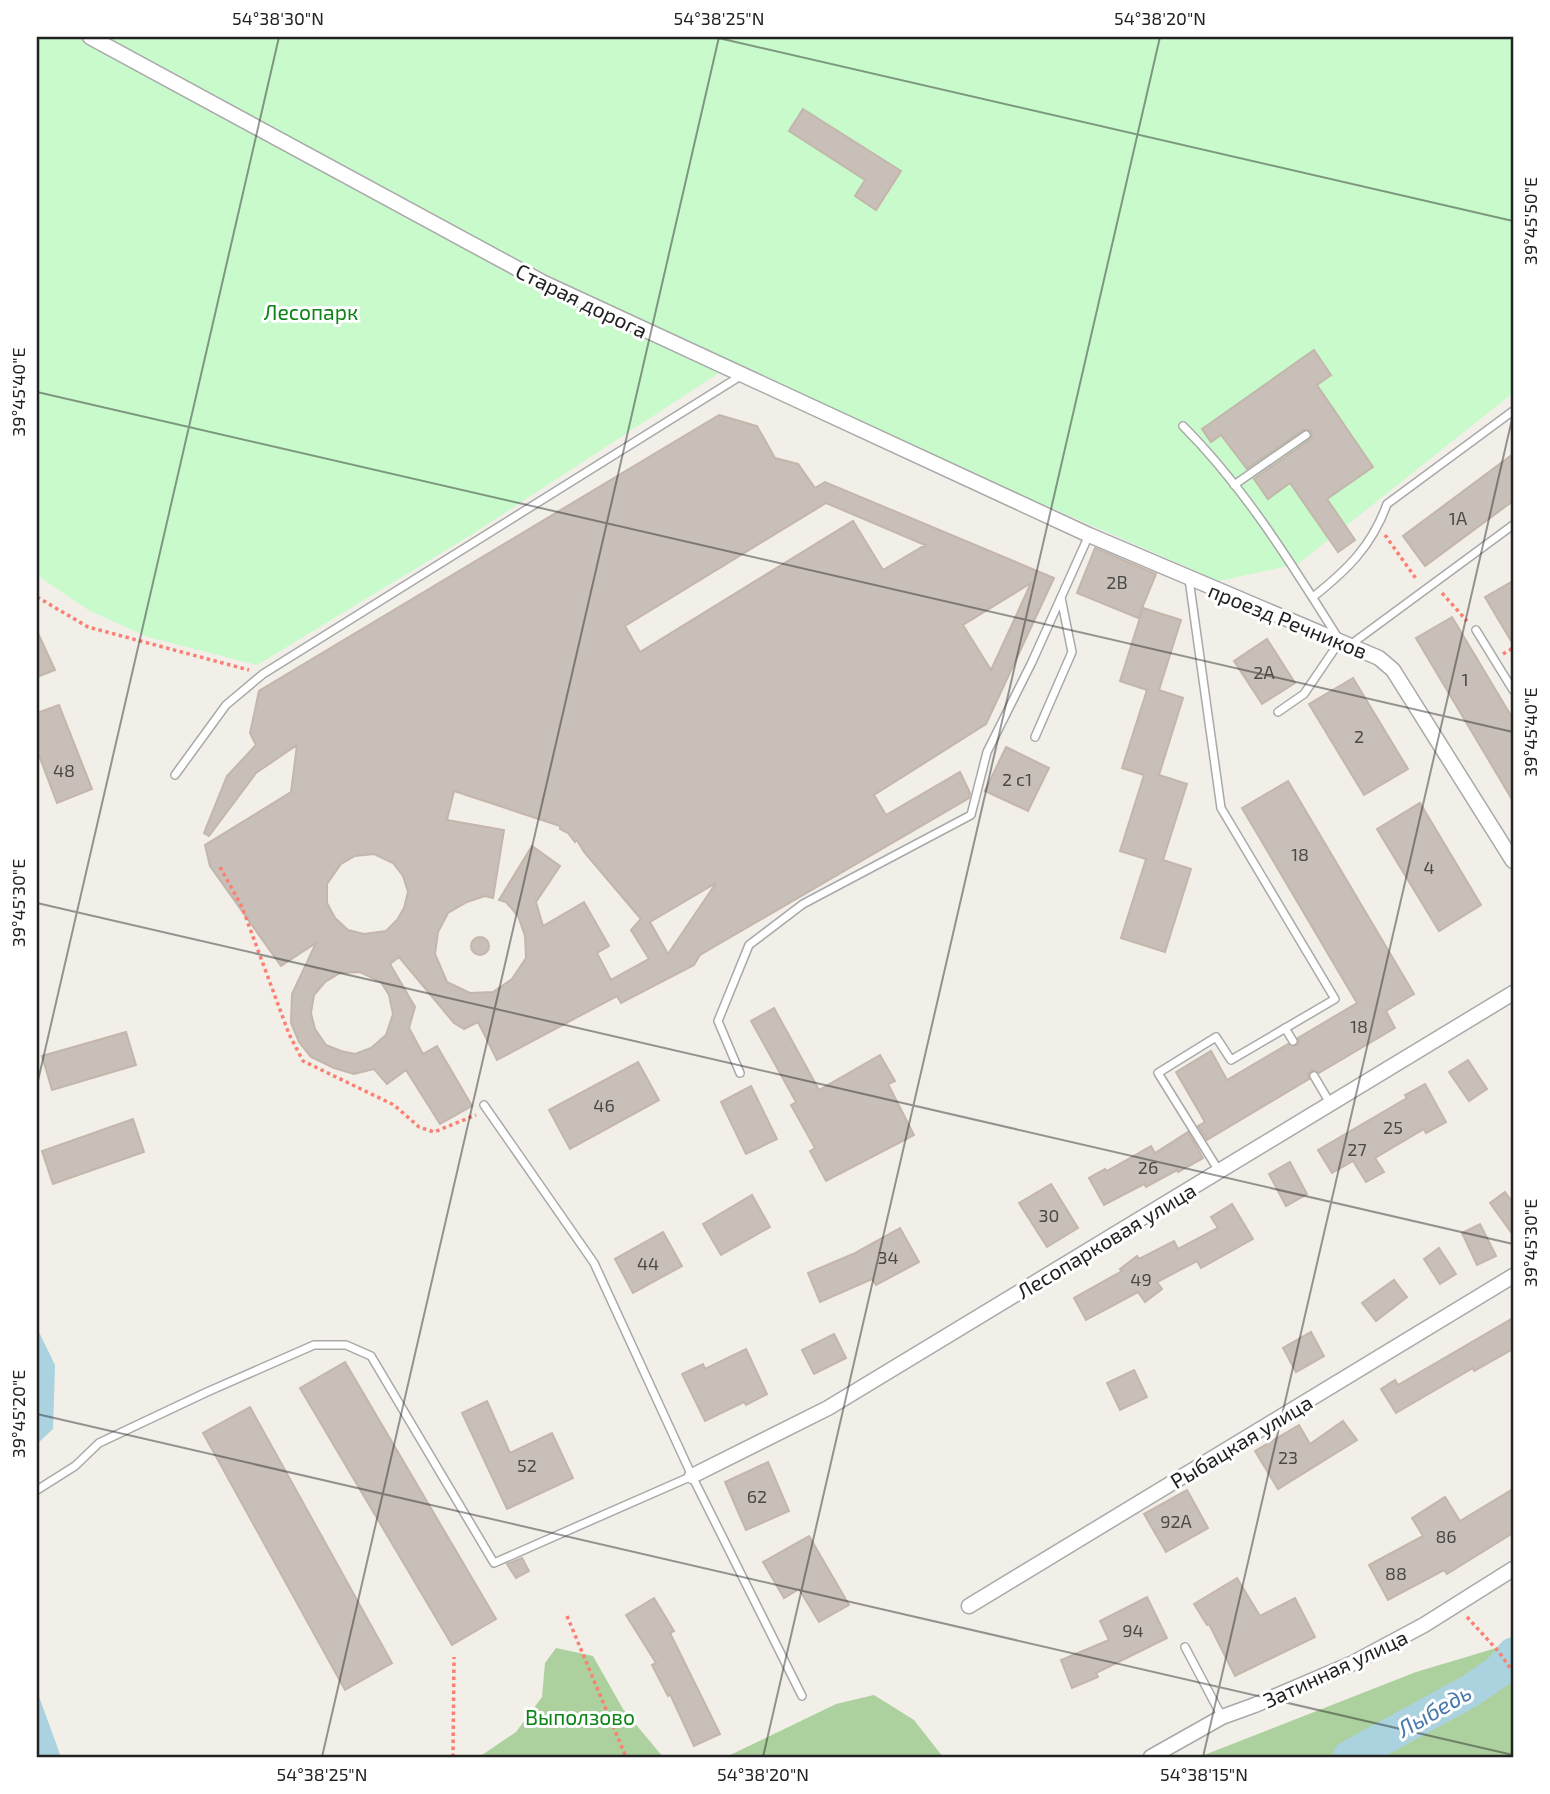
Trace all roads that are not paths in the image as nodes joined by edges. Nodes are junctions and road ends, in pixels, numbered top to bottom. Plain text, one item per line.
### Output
1 (90, 37) edge
2 (743, 374) junction
3 (1513, 411) edge
4 (1183, 426) dead end
5 (1306, 435) dead end
6 (1234, 485) junction
7 (1513, 525) edge
8 (1089, 535) junction
9 (1189, 579) junction
10 (1061, 597) junction
11 (1313, 597) junction
12 (1476, 630) dead end
13 (1345, 643) junction
14 (1513, 690) edge
15 (1278, 712) dead end
16 (1035, 737) dead end
17 (175, 775) dead end
18 (1508, 841) edge
19 (1513, 861) edge
20 (1513, 993) edge
21 (1285, 1028) junction
22 (1293, 1041) dead end
23 (740, 1073) dead end
24 (1314, 1076) dead end
25 (1330, 1103) junction
26 (486, 1107) road end
27 (1219, 1171) junction
28 (1513, 1276) edge
29 (692, 1476) junction
30 (37, 1490) edge
31 (1513, 1569) edge
32 (969, 1606) dead end
33 (1185, 1647) dead end
34 (802, 1696) dead end
35 (1222, 1717) junction
36 (1151, 1757) edge

1 - 2 street, Старая дорога
2 - 8 street, Старая дорога
2 - 17 lane
3 - 11 lane
4 - 6 lane
5 - 6 lane
6 - 11 lane
7 - 13 lane
8 - 9 street, проезд Речников
8 - 10 lane
9 - 13 street, проезд Речников
9 - 21 lane
10 - 16 lane
10 - 23 lane
11 - 13 lane
12 - 14 lane
13 - 15 lane
13 - 18 street, проезд Речников
18 - 19 street, проезд Речников
20 - 25 street, Лесопарковая улица
21 - 22 lane
21 - 27 lane
24 - 25 lane
25 - 27 street, Лесопарковая улица
26 - 29 lane
27 - 29 street, Лесопарковая улица
28 - 32 street, Рыбацкая улица
29 - 30 lane
29 - 34 lane
31 - 35 street, Затинная улица
33 - 35 lane
35 - 36 street, Затинная улица

